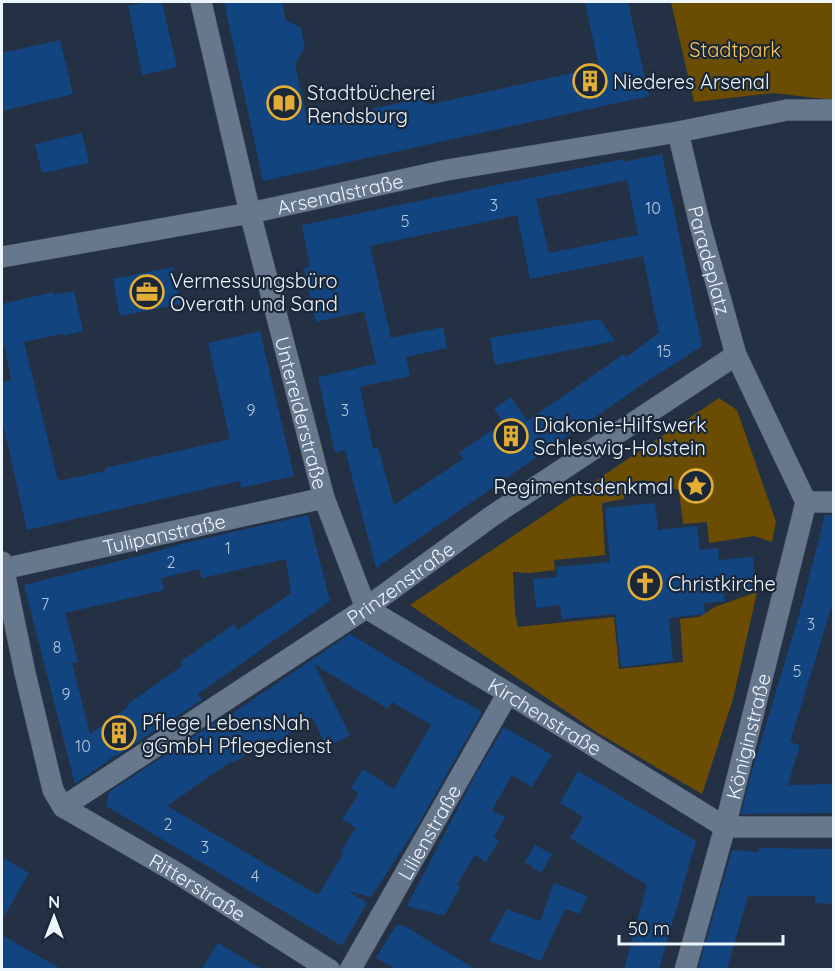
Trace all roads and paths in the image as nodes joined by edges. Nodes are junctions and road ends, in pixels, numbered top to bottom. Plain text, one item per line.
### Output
1 (201, 2) edge
2 (834, 110) edge
3 (678, 132) junction
4 (250, 213) junction
5 (2, 258) edge
6 (736, 356) junction
7 (324, 498) junction
8 (806, 502) junction
9 (834, 502) edge
10 (2, 565) edge
11 (366, 608) junction
12 (508, 693) junction
13 (63, 807) junction
14 (725, 827) junction
15 (834, 827) edge
16 (330, 969) edge
17 (350, 969) edge
18 (686, 969) edge

1 - 4 street, Untereiderstraße
2 - 3 street
3 - 4 street, Arsenalstraße
3 - 6 street, Paradeplatz
4 - 5 street, Arsenalstraße
4 - 7 street, Untereiderstraße
6 - 8 street, Paradeplatz
6 - 11 street, Prinzenstraße
7 - 10 street, Tulipanstraße
7 - 11 street, Untereiderstraße
8 - 9 street
8 - 14 street, Königinstraße
10 - 13 street
11 - 12 street, Kirchenstraße
11 - 13 street, Prinzenstraße
12 - 14 street, Kirchenstraße
12 - 17 street, Lilienstraße
13 - 16 street, Ritterstraße
14 - 15 street
14 - 18 street, Königinstraße

